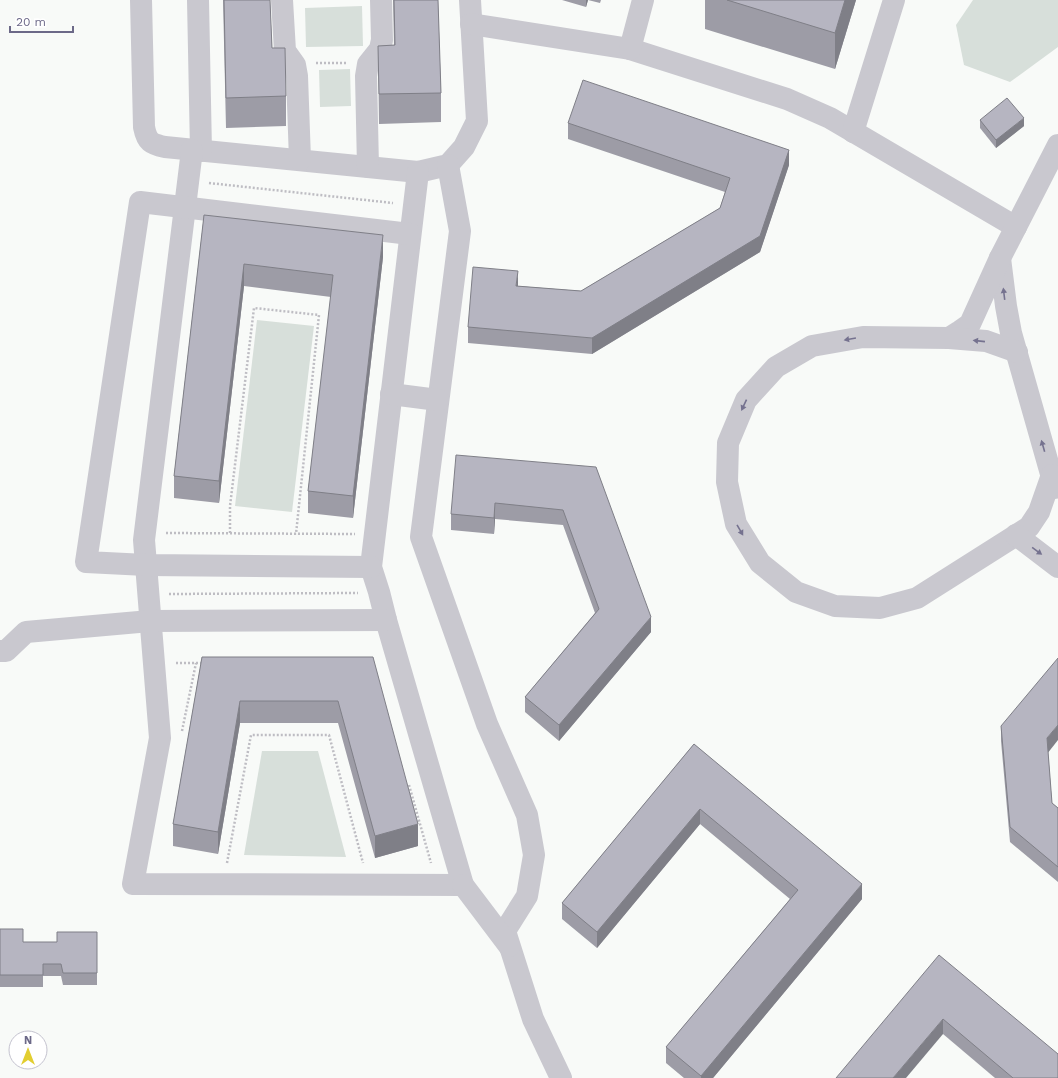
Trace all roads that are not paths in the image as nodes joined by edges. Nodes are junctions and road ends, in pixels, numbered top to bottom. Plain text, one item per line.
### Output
1 (141, 0) edge
2 (198, 0) edge
3 (282, 0) edge
4 (380, 0) edge
5 (470, 0) edge
6 (643, 0) edge
7 (894, 0) edge
8 (471, 24) junction
9 (630, 50) junction
10 (853, 132) junction
11 (1058, 145) edge
12 (197, 150) junction
13 (300, 160) junction
14 (448, 165) junction
15 (368, 167) junction
16 (418, 172) junction
17 (185, 208) junction
18 (1016, 228) junction
19 (410, 234) junction
20 (1000, 258) junction
21 (949, 338) junction
22 (1016, 352) junction
23 (391, 394) junction
24 (438, 400) junction
25 (1052, 475) junction
26 (1058, 497) edge
27 (1016, 536) junction
28 (146, 565) junction
29 (371, 567) junction
30 (1058, 567) edge
31 (386, 620) junction
32 (160, 621) junction
33 (0, 651) edge
34 (463, 885) junction
35 (510, 947) junction
36 (561, 1078) edge

1 - 12 street
2 - 12 street
3 - 13 street
4 - 15 street
5 - 8 street
6 - 9 street
7 - 10 street
8 - 9 street
8 - 14 street
9 - 10 street
10 - 18 street
11 - 18 street
12 - 13 street
12 - 17 street
13 - 15 street
14 - 16 street
14 - 24 street
15 - 16 street
16 - 19 street
17 - 19 street
17 - 28 street
17 - 28 street
18 - 20 street
19 - 23 street
20 - 21 street
22 -> 20 street
22 -> 21 street
21 -> 27 street
25 -> 22 street
23 - 24 street
23 - 29 street
24 - 35 street
25 - 26 street
25 - 27 street
27 -> 30 street
28 - 29 street
28 - 32 street
29 - 31 street
31 - 32 street
31 - 34 street
32 - 33 street
32 - 34 street
34 - 35 street
35 - 36 street

